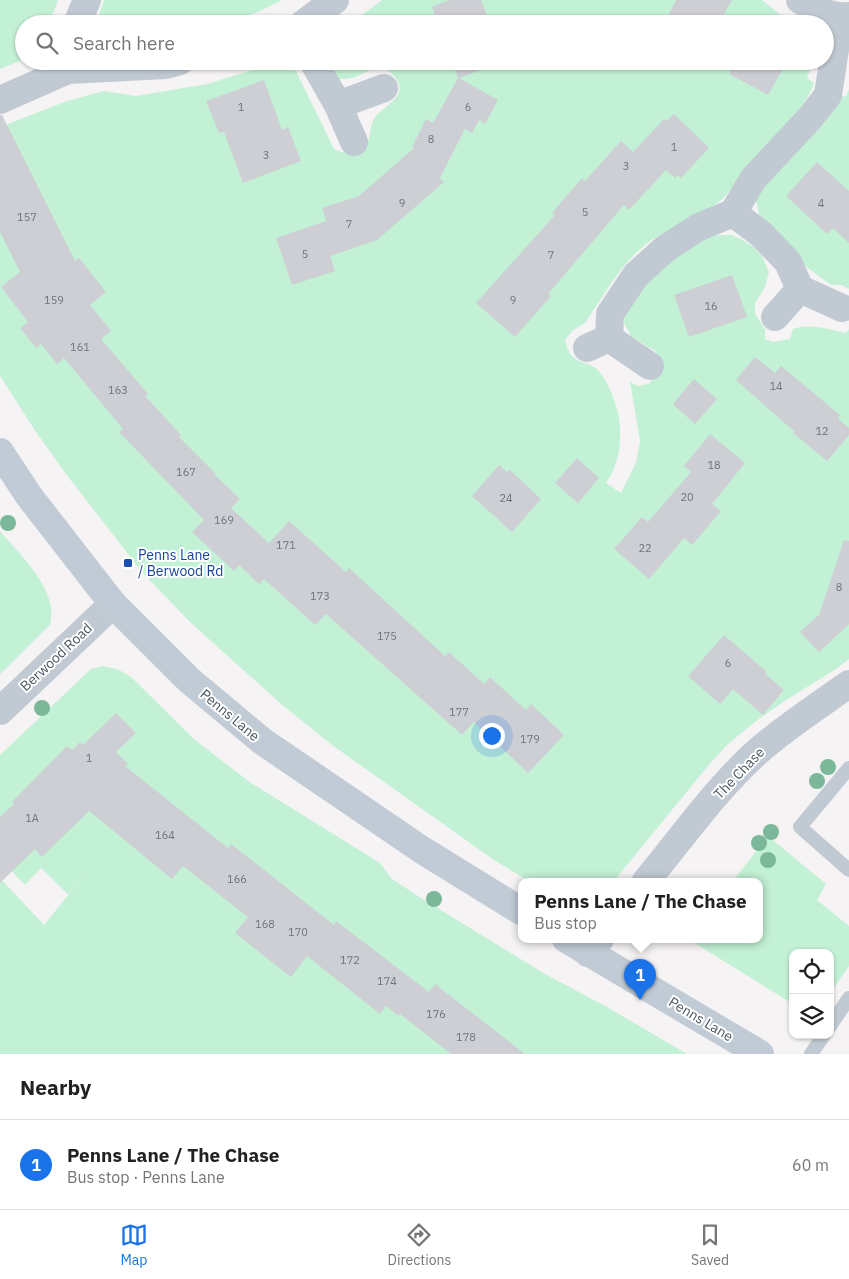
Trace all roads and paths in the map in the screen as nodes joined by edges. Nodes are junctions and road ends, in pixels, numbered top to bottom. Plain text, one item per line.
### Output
1 (87, 0) edge
2 (335, 0) edge
3 (800, 0) edge
4 (81, 15) edge
5 (315, 15) edge
6 (845, 16) edge
7 (834, 67) edge
8 (59, 70) edge
9 (319, 70) edge
10 (833, 70) edge
11 (384, 88) dead end
12 (0, 100) edge
13 (338, 105) junction
14 (354, 142) dead end
15 (733, 213) junction
16 (800, 290) junction
17 (842, 308) dead end
18 (774, 317) dead end
19 (650, 366) dead end
20 (0, 452) edge
21 (113, 604) junction
22 (849, 684) edge
23 (0, 711) edge
24 (849, 768) edge
25 (849, 870) edge
26 (648, 878) edge
27 (518, 909) edge
28 (584, 943) edge
29 (849, 998) edge
30 (834, 1020) edge
31 (821, 1039) edge
32 (760, 1054) edge
33 (812, 1054) edge

1 - 4 street
2 - 5 street
3 - 6 street
6 - 7 street
8 - 12 street
9 - 13 street
10 - 15 street
11 - 13 street
13 - 14 street
15 - 16 street
15 - 19 street
16 - 17 street
16 - 18 street
20 - 21 main road, Penns Lane
21 - 23 street, Berwood Road
21 - 27 main road, Penns Lane
22 - 26 street, The Chase
24 - 25 lane
28 - 32 main road, Penns Lane
29 - 30 lane
31 - 33 lane

